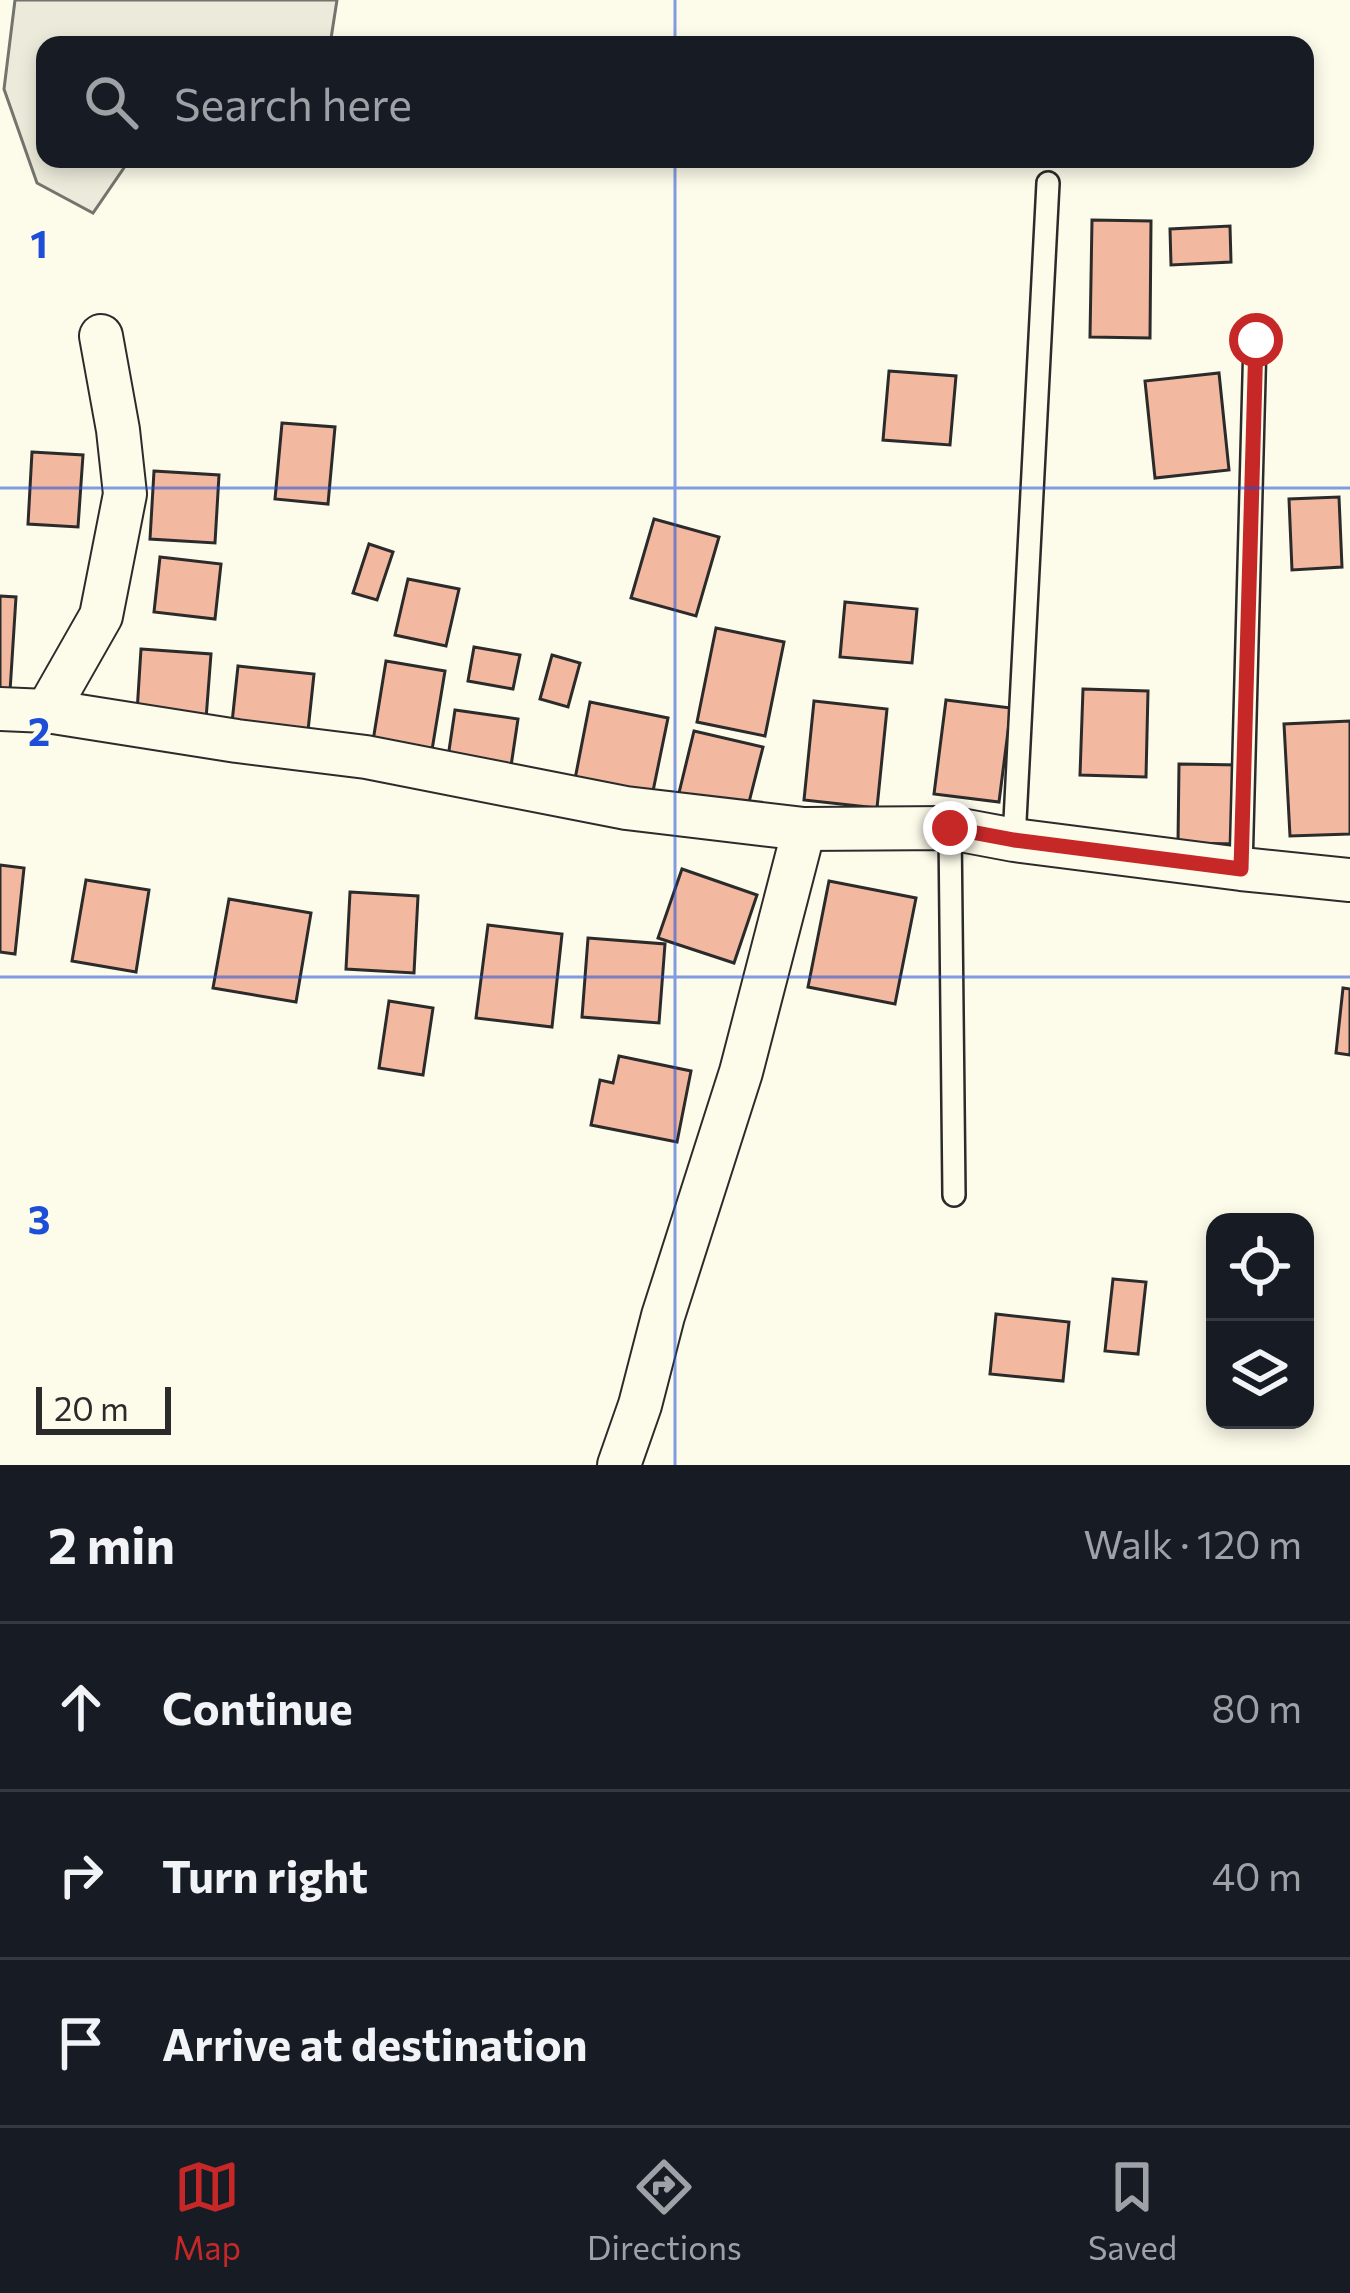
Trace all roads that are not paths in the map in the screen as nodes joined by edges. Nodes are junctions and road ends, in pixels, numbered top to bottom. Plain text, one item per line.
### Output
1 (1048, 183) dead end
2 (101, 336) dead end
3 (1256, 340) dead end
4 (0, 709) edge
5 (47, 711) junction
6 (950, 828) junction
7 (805, 829) junction
8 (1014, 840) junction
9 (1241, 869) junction
10 (1350, 880) edge
11 (954, 1196) dead end
12 (619, 1465) edge

1 - 8 lane
2 - 5 street
3 - 9 lane
4 - 5 street
5 - 7 street
6 - 7 street
6 - 8 street
6 - 11 lane
7 - 12 street
8 - 9 street
9 - 10 street

